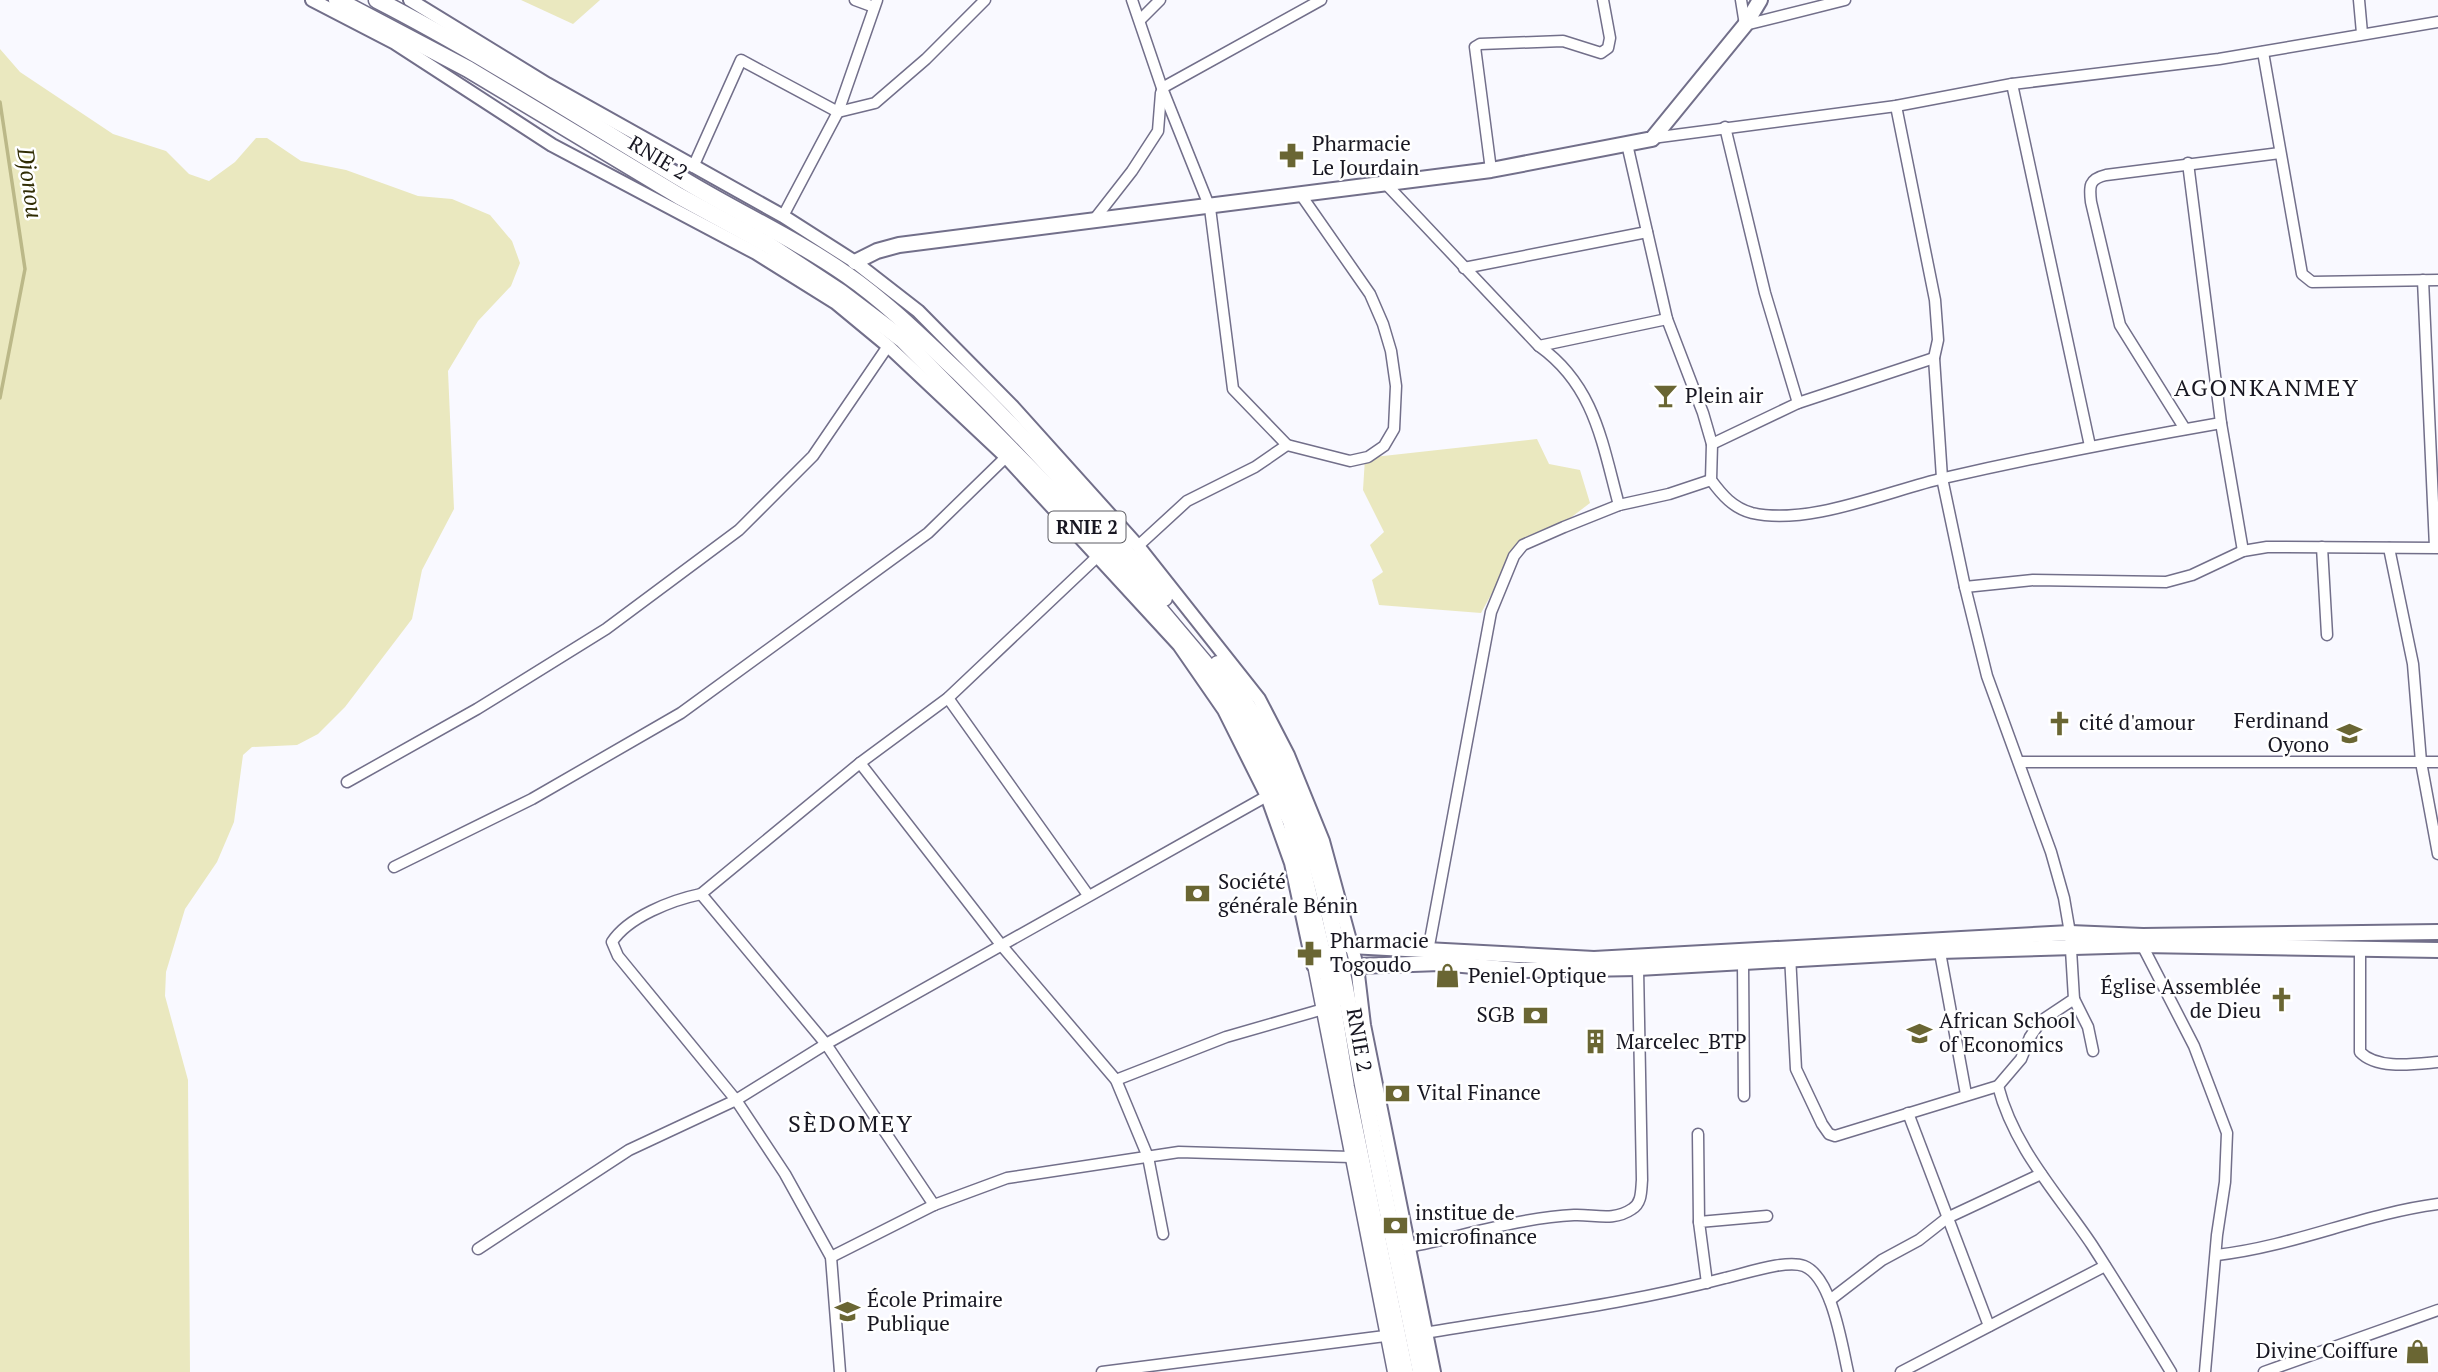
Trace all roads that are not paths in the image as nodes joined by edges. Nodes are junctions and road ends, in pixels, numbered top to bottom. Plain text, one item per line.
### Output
1 (312, 0) edge
2 (337, 0) edge
3 (377, 0) edge
4 (410, 0) edge
5 (855, 0) edge
6 (985, 0) edge
7 (1132, 0) edge
8 (1160, 0) edge
9 (1321, 0) edge
10 (1603, 0) edge
11 (1741, 0) edge
12 (1760, 0) edge
13 (1845, 0) edge
14 (2359, 0) edge
15 (876, 4) edge
16 (1140, 20) junction
17 (2438, 22) edge
18 (1745, 25) junction
19 (2362, 33) junction
20 (2263, 52) junction
21 (2012, 84) junction
22 (1162, 89) junction
23 (1896, 106) junction
24 (838, 112) junction
25 (1725, 127) junction
26 (1652, 139) junction
27 (1627, 144) junction
28 (2280, 153) junction
29 (2188, 163) junction
30 (692, 166) junction
31 (1491, 170) junction
32 (1386, 184) junction
33 (1301, 195) junction
34 (1210, 208) junction
35 (783, 216) junction
36 (1092, 222) junction
37 (1647, 232) junction
38 (1464, 268) junction
39 (851, 269) junction
40 (2423, 280) junction
41 (2438, 280) edge
42 (840, 292) junction
43 (1667, 319) junction
44 (888, 346) junction
45 (1539, 346) junction
46 (1934, 358) junction
47 (1798, 402) junction
48 (2221, 423) junction
49 (2185, 429) junction
50 (1712, 444) junction
51 (1287, 445) junction
52 (2090, 446) junction
53 (1006, 457) junction
54 (1942, 478) junction
55 (1711, 480) junction
56 (1619, 505) junction
57 (1138, 546) junction
58 (2322, 547) junction
59 (2436, 547) edge
60 (2389, 548) junction
61 (2243, 551) junction
62 (1099, 555) junction
63 (1965, 587) junction
64 (2327, 635) dead end
65 (948, 698) junction
66 (2020, 762) junction
67 (2421, 762) junction
68 (2438, 762) edge
69 (860, 763) junction
70 (347, 782) dead end
71 (1267, 796) junction
72 (2438, 854) edge
73 (394, 867) dead end
74 (701, 894) junction
75 (1088, 895) junction
76 (2438, 932) edge
77 (2070, 940) junction
78 (2249, 940) junction
79 (1939, 945) junction
80 (2142, 945) junction
81 (1002, 946) junction
82 (2360, 949) junction
83 (2438, 950) edge
84 (1428, 951) junction
85 (1790, 954) junction
86 (1331, 955) junction
87 (1743, 963) junction
88 (1357, 966) junction
89 (1638, 968) junction
90 (1328, 978) junction
91 (2074, 999) junction
92 (1320, 1010) junction
93 (826, 1044) junction
94 (2093, 1051) dead end
95 (2438, 1062) edge
96 (1116, 1080) junction
97 (1998, 1086) junction
98 (1966, 1094) junction
99 (1744, 1096) dead end
100 (736, 1100) junction
101 (1908, 1113) junction
102 (1698, 1134) dead end
103 (1148, 1157) junction
104 (1351, 1157) junction
105 (2041, 1174) junction
106 (934, 1205) junction
107 (2438, 1205) edge
108 (1767, 1216) dead end
109 (1947, 1218) junction
110 (1699, 1222) junction
111 (1163, 1234) dead end
112 (1409, 1247) junction
113 (478, 1250) dead end
114 (2217, 1255) junction
115 (831, 1257) junction
116 (2105, 1266) junction
117 (1707, 1283) junction
118 (1830, 1300) junction
119 (2438, 1310) edge
120 (1989, 1326) junction
121 (1425, 1333) junction
122 (1385, 1336) junction
123 (1905, 1371) edge
124 (840, 1372) edge
125 (1102, 1372) edge
126 (1393, 1372) edge
127 (1405, 1372) edge
128 (1421, 1372) edge
129 (1434, 1372) edge
130 (1848, 1372) edge
131 (2171, 1372) edge
132 (2205, 1372) edge
133 (2264, 1372) edge

1 - 44 street
2 - 42 highway, RNIE 2 / RNIE 2
3 - 39 highway, RNIE 2 / RNIE 2
4 - 30 street
5 - 15 street
6 - 24 street
7 - 16 street
8 - 16 street
9 - 22 street
10 - 31 street
11 - 18 street
12 - 18 main road
13 - 18 street
14 - 19 street
15 - 24 street
16 - 22 street
17 - 19 street
18 - 26 main road
19 - 20 street
20 - 21 street
20 - 28 street
21 - 23 street
21 - 52 street
22 - 34 street
22 - 36 street
23 - 25 street
23 - 46 street
24 - 30 street
24 - 35 street
25 - 26 street
25 - 47 street
26 - 27 main road
27 - 31 main road
27 - 37 street
28 - 29 street
28 - 40 street
29 - 48 street
29 - 49 street
30 - 35 street
31 - 32 main road
32 - 33 main road
32 - 38 street
33 - 34 main road
33 - 51 street
34 - 36 main road
34 - 51 street
35 - 39 street
36 - 39 main road
37 - 38 street
37 - 43 street
38 - 45 street
39 - 42 street
39 - 57 street
39 - 86 highway, RNIE 2 / RNIE 2
40 - 41 street
40 - 59 street
42 - 86 highway, RNIE 2 / RNIE 2
43 - 45 street
43 - 50 street
44 - 53 street
44 - 70 street
45 - 56 street
46 - 47 street
46 - 54 street
47 - 50 street
48 - 49 street
48 - 61 street
49 - 52 street
50 - 55 street
51 - 57 street
52 - 54 street
53 - 62 street
53 - 73 street
54 - 55 street
54 - 63 street
55 - 56 street
56 - 84 street
57 - 86 street
58 - 60 street
58 - 61 street
58 - 64 street
59 - 60 street
60 - 67 street
61 - 63 street
62 - 65 street
62 - 71 street
63 - 66 street
65 - 69 street
65 - 75 street
66 - 67 street
66 - 77 street
67 - 68 street
67 - 72 street
69 - 74 street
69 - 81 street
71 - 75 street
71 - 86 street
74 - 93 street
74 - 100 street
75 - 81 street
76 - 78 main road
77 - 78 main road
77 - 79 main road
77 - 80 main road
77 - 91 street
78 - 80 main road
78 - 82 main road
79 - 85 main road
79 - 98 street
80 - 114 street
81 - 93 street
81 - 96 street
82 - 83 main road
82 - 95 street
84 - 85 main road
84 - 86 main road
85 - 87 main road
85 - 101 street
86 - 88 street
86 - 90 highway, RNIE 2 / RNIE 2
86 - 90 street
87 - 89 main road
87 - 99 street
88 - 89 main road
88 - 90 street
88 - 112 street
89 - 112 street
90 - 92 street
90 - 127 highway, RNIE 2 / RNIE 2
90 - 128 highway, RNIE 2 / RNIE 2
91 - 94 street
91 - 97 street
92 - 96 street
92 - 104 street
93 - 100 street
93 - 106 street
96 - 103 street
97 - 98 street
97 - 105 street
98 - 101 street
100 - 113 street
100 - 115 street
101 - 109 street
102 - 110 street
103 - 104 street
103 - 106 street
103 - 111 street
104 - 122 street
105 - 109 street
105 - 116 street
106 - 115 street
107 - 114 street
108 - 110 street
109 - 118 street
109 - 120 street
110 - 117 street
112 - 121 street
114 - 132 street
115 - 124 street
116 - 120 street
116 - 131 street
117 - 118 street
117 - 121 street
118 - 130 street
119 - 133 street
120 - 123 street
121 - 129 street
122 - 125 street
122 - 126 street

